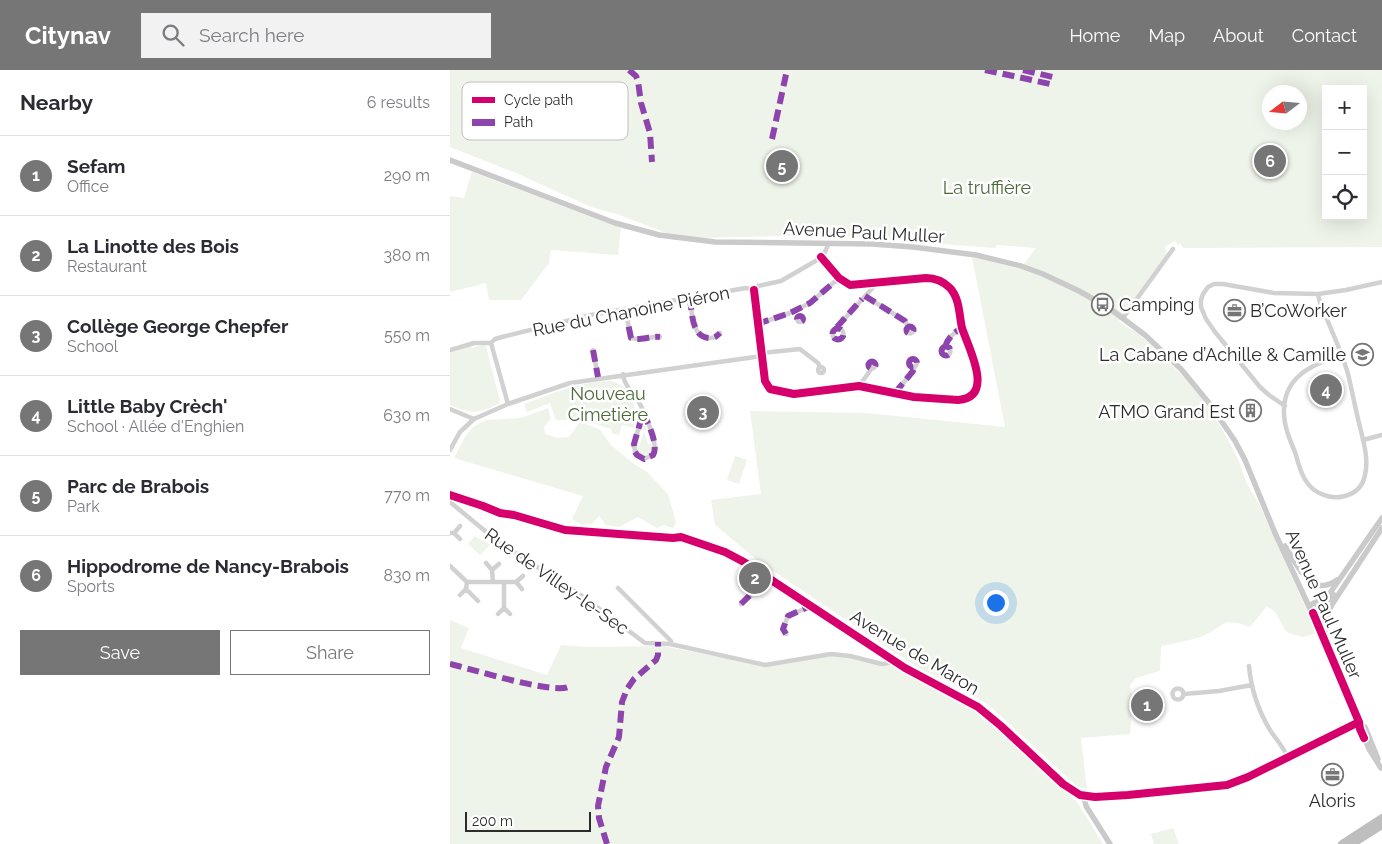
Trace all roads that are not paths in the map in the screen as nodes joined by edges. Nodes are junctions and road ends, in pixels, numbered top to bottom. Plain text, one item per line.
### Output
1 (450, 160) edge
2 (829, 243) junction
3 (1173, 249) dead end
4 (821, 257) junction
5 (839, 278) junction
6 (1382, 282) edge
7 (877, 283) junction
8 (754, 290) junction
9 (1318, 294) junction
10 (690, 298) junction
11 (863, 298) junction
12 (625, 309) junction
13 (794, 312) junction
14 (798, 317) dead end
15 (1123, 318) junction
16 (757, 324) junction
17 (908, 326) dead end
18 (837, 328) dead end
19 (962, 328) junction
20 (720, 333) dead end
21 (660, 337) dead end
22 (492, 343) junction
23 (945, 347) dead end
24 (450, 350) edge
25 (593, 350) dead end
26 (761, 355) junction
27 (1341, 356) junction
28 (915, 366) dead end
29 (820, 367) dead end
30 (872, 368) dead end
31 (623, 374) junction
32 (598, 378) junction
33 (859, 386) junction
34 (895, 393) junction
35 (508, 404) junction
36 (1285, 406) junction
37 (450, 409) edge
38 (643, 413) junction
39 (474, 419) junction
40 (1382, 435) edge
41 (1363, 440) junction
42 (450, 450) edge
43 (450, 495) edge
44 (450, 502) edge
45 (1382, 518) edge
46 (460, 526) dead end
47 (1380, 530) edge
48 (1275, 532) junction
49 (452, 533) edge
50 (460, 539) dead end
51 (486, 563) dead end
52 (499, 564) dead end
53 (450, 566) edge
54 (492, 570) junction
55 (524, 576) dead end
56 (766, 576) junction
57 (1341, 577) junction
58 (467, 582) junction
59 (492, 582) junction
60 (504, 582) junction
61 (516, 582) junction
62 (618, 588) dead end
63 (466, 589) junction
64 (522, 589) dead end
65 (1340, 590) junction
66 (460, 595) dead end
67 (478, 601) dead end
68 (741, 604) dead end
69 (810, 605) junction
70 (1309, 606) junction
71 (504, 608) junction
72 (498, 614) dead end
73 (510, 614) dead end
74 (786, 634) dead end
75 (1325, 641) junction
76 (670, 644) junction
77 (893, 661) junction
78 (1249, 666) dead end
79 (1252, 685) junction
80 (1184, 694) dead end
81 (1359, 722) junction
82 (1288, 757) junction
83 (1382, 769) edge
84 (1084, 796) junction
85 (1382, 818) edge
86 (1382, 825) edge
87 (1110, 844) edge
88 (1342, 844) edge
89 (1352, 844) edge

1 - 2 street, Avenue Paul Muller
2 - 4 street, Rue du Chanoine Piéron
2 - 15 street, Avenue Paul Muller
3 - 15 street
4 - 5 street
4 - 8 street, Rue du Chanoine Piéron
5 - 7 street
5 - 13 street
6 - 9 street
7 - 11 street
7 - 19 street
8 - 10 street, Rue du Chanoine Piéron
8 - 16 street
9 - 27 street
9 - 36 street
10 - 12 street, Rue du Chanoine Piéron
10 - 20 street
11 - 17 street
11 - 18 street
12 - 21 street
12 - 22 street, Rue du Chanoine Piéron
13 - 14 street
13 - 16 street
15 - 48 street, Avenue Paul Muller
16 - 26 street
19 - 23 street
19 - 34 street
22 - 24 street, Rue du Chanoine Piéron
22 - 35 street
25 - 32 street
26 - 29 street
26 - 31 street
26 - 33 street
27 - 36 street
27 - 41 street
28 - 34 street
30 - 33 street
31 - 32 street
31 - 38 street
32 - 35 street
33 - 34 street
35 - 39 street
36 - 41 street
37 - 39 street
38 - 38 street
39 - 42 street
40 - 41 street
43 - 56 street, Avenue de Maron
44 - 76 street, Rue de Villey-le-Sec
45 - 47 street
46 - 49 street
47 - 57 street
47 - 65 street
48 - 57 street
48 - 70 street, Avenue Paul Muller
49 - 50 street
51 - 54 street
52 - 54 street
53 - 58 street
54 - 59 street
55 - 61 street
56 - 68 street
56 - 69 street, Avenue de Maron
57 - 70 street
58 - 59 street
58 - 63 street
59 - 60 street
60 - 61 street
60 - 71 street
61 - 64 street
62 - 76 street
63 - 66 street
63 - 67 street
65 - 70 street
65 - 75 street
69 - 74 street
69 - 77 street, Avenue de Maron
70 - 75 street, Avenue Paul Muller
71 - 72 street
71 - 73 street
75 - 81 street, Avenue Paul Muller
76 - 77 street, Rue de Villey-le-Sec
77 - 84 street, Avenue de Maron
78 - 79 street
79 - 80 street
79 - 82 street
81 - 82 street
81 - 83 street, Avenue Paul Muller
82 - 84 street
84 - 87 street
85 - 88 highway
86 - 89 highway

